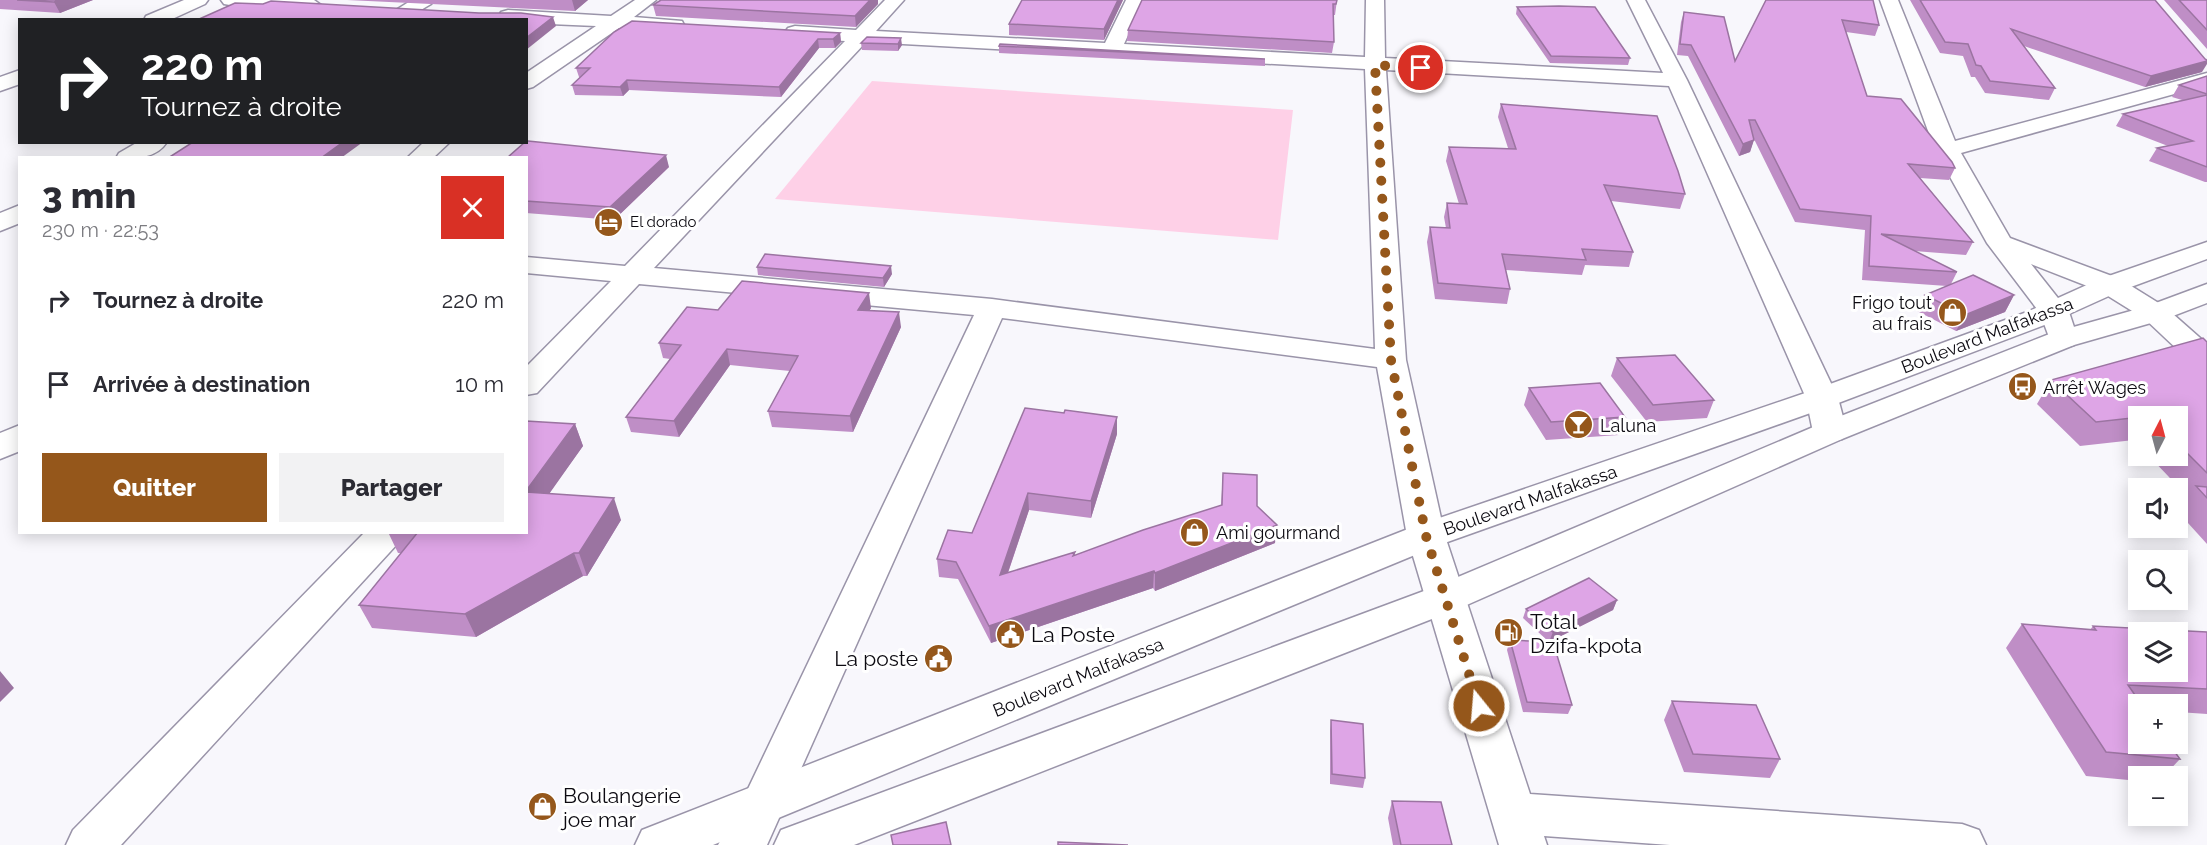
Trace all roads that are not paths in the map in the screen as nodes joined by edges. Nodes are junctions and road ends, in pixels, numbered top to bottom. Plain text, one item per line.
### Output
1 (199, 0) edge
2 (230, 0) edge
3 (647, 0) edge
4 (895, 0) edge
5 (1135, 0) edge
6 (1375, 0) edge
7 (1636, 0) edge
8 (1889, 0) edge
9 (335, 6) edge
10 (433, 6) edge
11 (370, 8) edge
12 (397, 15) edge
13 (487, 15) edge
14 (158, 18) edge
15 (615, 22) junction
16 (696, 27) edge
17 (778, 31) edge
18 (859, 36) junction
19 (1112, 48) junction
20 (1375, 65) junction
21 (18, 77) edge
22 (2207, 79) edge
23 (1677, 81) junction
24 (528, 82) edge
25 (0, 85) edge
26 (152, 144) edge
27 (436, 144) edge
28 (1947, 150) junction
29 (131, 156) edge
30 (421, 156) edge
31 (2000, 243) junction
32 (2207, 250) edge
33 (528, 265) edge
34 (633, 274) junction
35 (2110, 285) junction
36 (2207, 293) edge
37 (992, 308) junction
38 (2155, 313) junction
39 (2058, 326) junction
40 (1391, 360) junction
41 (2207, 360) edge
42 (528, 384) edge
43 (1826, 415) junction
44 (18, 436) edge
45 (0, 448) edge
46 (385, 534) edge
47 (1426, 536) junction
48 (1446, 598) junction
49 (763, 805) junction
50 (1518, 829) edge
51 (90, 845) edge
52 (659, 845) edge
53 (742, 845) edge
54 (798, 845) edge
55 (1962, 845) edge

1 - 14 street
2 - 9 street
3 - 15 street
4 - 18 street
5 - 19 street
6 - 20 street
7 - 23 street
8 - 28 street
10 - 12 street
11 - 12 street
13 - 15 street
15 - 16 street
15 - 24 street
17 - 18 street
18 - 19 street
18 - 34 street
19 - 20 street
20 - 23 street
20 - 40 street
21 - 25 street
22 - 28 street
23 - 43 street
26 - 29 street
27 - 30 street
28 - 31 street
31 - 35 street
31 - 39 street
32 - 35 street, Boulevard Malfakassa
33 - 34 street
34 - 37 street
34 - 42 street
35 - 38 street
35 - 39 street, Boulevard Malfakassa
36 - 38 street, Boulevard Malfakassa
37 - 40 street
37 - 49 street
38 - 39 street, Boulevard Malfakassa
38 - 41 street
39 - 43 street, Boulevard Malfakassa
40 - 47 street
43 - 47 street, Boulevard Malfakassa
43 - 48 street, Boulevard Malfakassa
44 - 45 street
46 - 51 street
47 - 48 street
47 - 49 street, Boulevard Malfakassa
48 - 50 street
48 - 54 street, Boulevard Malfakassa
49 - 52 street, Boulevard Malfakassa
49 - 53 street
50 - 55 street

